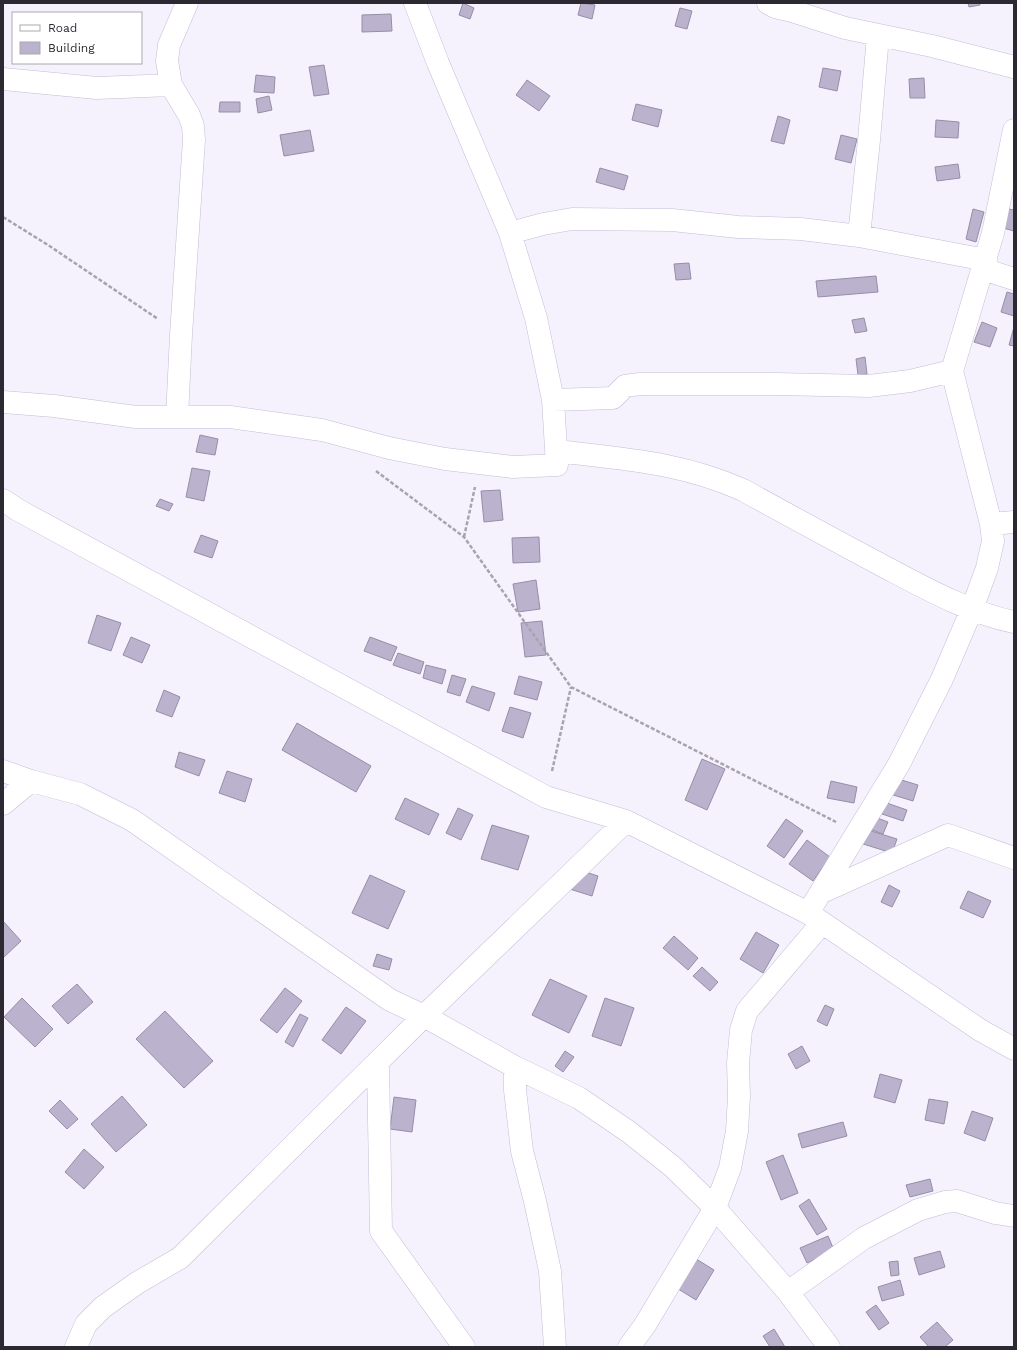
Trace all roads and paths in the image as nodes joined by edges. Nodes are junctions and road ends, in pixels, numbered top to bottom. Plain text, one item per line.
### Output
1 (188, 3) edge
2 (415, 3) edge
3 (768, 3) edge
4 (878, 36) junction
5 (1014, 67) edge
6 (3, 79) edge
7 (171, 85) junction
8 (1014, 130) edge
9 (3, 217) edge
10 (510, 233) junction
11 (858, 236) junction
12 (985, 265) junction
13 (1014, 279) edge
14 (181, 335) junction
15 (952, 371) junction
16 (553, 400) junction
17 (3, 402) edge
18 (177, 417) junction
19 (557, 451) junction
20 (481, 464) junction
21 (371, 467) dead end
22 (8, 511) edge
23 (1014, 522) edge
24 (991, 524) junction
25 (464, 538) junction
26 (972, 609) junction
27 (1014, 622) edge
28 (571, 687) junction
29 (3, 771) edge
30 (30, 781) junction
31 (546, 797) junction
32 (3, 804) edge
33 (626, 821) junction
34 (857, 832) junction
35 (1014, 858) edge
36 (820, 893) junction
37 (815, 918) junction
38 (424, 1016) junction
39 (1014, 1049) edge
40 (378, 1064) junction
41 (515, 1067) junction
42 (715, 1208) junction
43 (1014, 1216) edge
44 (788, 1292) junction
45 (76, 1347) edge
46 (464, 1347) edge
47 (555, 1347) edge
48 (629, 1347) edge
49 (829, 1347) edge

1 - 7 street
2 - 10 street
3 - 4 street
4 - 5 street
4 - 11 street
6 - 7 street
7 - 14 street
8 - 12 street
9 - 14 path
10 - 11 street
10 - 16 street
11 - 12 street
12 - 13 street
12 - 15 street
14 - 18 street
15 - 16 street
15 - 24 street
16 - 19 street
17 - 18 street
18 - 20 street
19 - 20 street
19 - 26 street
20 - 25 path
21 - 25 path
22 - 31 street
23 - 24 street
24 - 26 street
25 - 28 path
26 - 27 street
26 - 34 street
28 - 31 path
28 - 34 path
29 - 30 street
30 - 32 street
30 - 38 street
31 - 33 street
33 - 37 street
33 - 38 street
34 - 36 street
35 - 36 street
36 - 37 street
37 - 39 street
37 - 42 street
38 - 40 street
38 - 41 street
40 - 45 street
40 - 46 street
41 - 42 street
41 - 47 street
42 - 44 street
42 - 48 street
43 - 44 street
44 - 49 street

